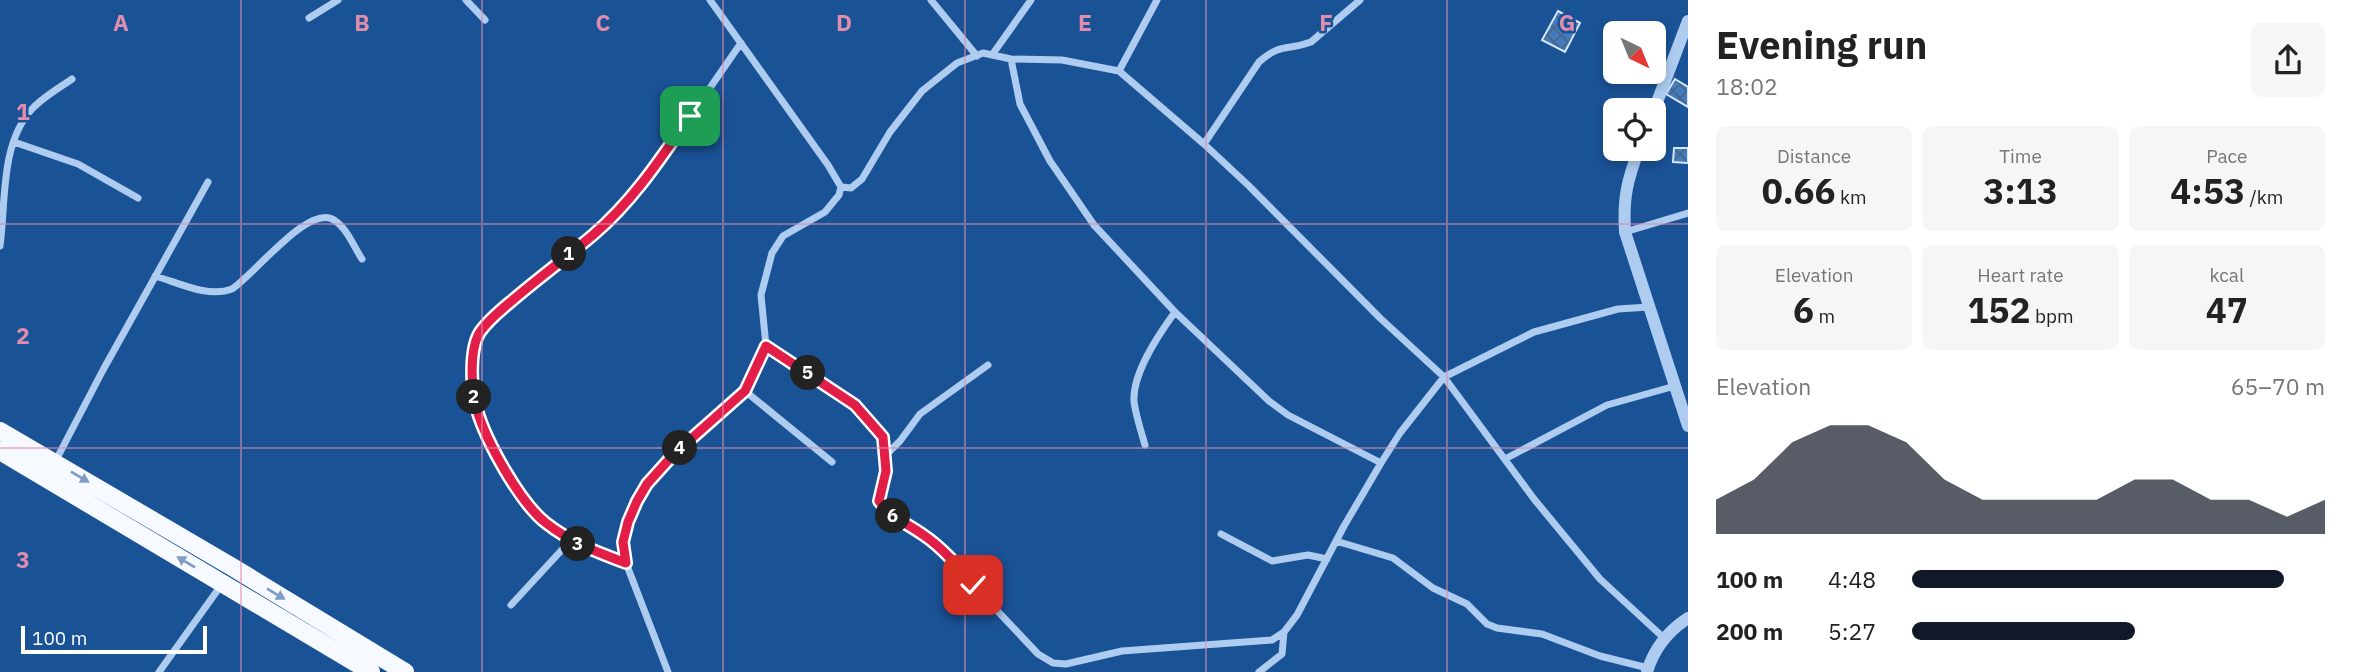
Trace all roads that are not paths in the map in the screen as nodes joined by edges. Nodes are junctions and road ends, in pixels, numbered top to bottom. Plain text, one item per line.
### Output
1 (338, 0) edge
2 (467, 0) edge
3 (710, 0) edge
4 (931, 0) edge
5 (1031, 0) edge
6 (1157, 0) edge
7 (1360, 0) edge
8 (309, 19) dead end
9 (485, 20) dead end
10 (1688, 21) edge
11 (741, 43) junction
12 (992, 55) junction
13 (977, 56) junction
14 (1011, 59) junction
15 (1119, 71) junction
16 (72, 79) dead end
17 (1659, 98) edge
18 (14, 142) junction
19 (1205, 144) junction
20 (1634, 161) edge
21 (4, 165) edge
22 (208, 182) dead end
23 (841, 187) junction
24 (138, 198) dead end
25 (1688, 213) edge
26 (1625, 232) junction
27 (0, 246) edge
28 (362, 259) dead end
29 (155, 276) junction
30 (1649, 307) junction
31 (1175, 312) junction
32 (766, 346) junction
33 (988, 365) dead end
34 (1444, 377) junction
35 (1675, 386) junction
36 (745, 391) junction
37 (1688, 426) edge
38 (0, 431) edge
39 (1145, 445) dead end
40 (0, 451) edge
41 (884, 456) junction
42 (1505, 459) junction
43 (55, 462) junction
44 (832, 462) dead end
45 (1381, 463) junction
46 (1221, 534) dead end
47 (570, 540) junction
48 (1336, 541) junction
49 (1326, 559) junction
50 (626, 563) junction
51 (223, 583) junction
52 (511, 605) dead end
53 (1688, 618) edge
54 (1284, 632) junction
55 (1665, 639) junction
56 (1053, 663) junction
57 (1648, 670) edge
58 (159, 672) edge
59 (371, 672) edge
60 (405, 672) edge
61 (668, 672) edge
62 (1055, 672) edge
63 (1259, 672) edge

1 - 8 street
2 - 9 street
3 - 11 street
4 - 13 street
5 - 12 street
6 - 15 street
7 - 19 street
10 - 17 street
11 - 23 street
11 - 47 street
12 - 13 street
12 - 14 street
13 - 23 street
14 - 15 street
14 - 31 street
15 - 19 street
16 - 18 street
18 - 21 street
18 - 24 street
19 - 34 street
20 - 26 street
21 - 27 street
22 - 29 street
23 - 32 street
25 - 26 street
26 - 30 street
28 - 29 street
29 - 43 street
30 - 34 street
30 - 35 street
31 - 39 street
31 - 45 street
32 - 36 street
32 - 41 street
33 - 41 street
34 - 42 street
34 - 45 street
35 - 37 street
35 - 42 street
36 - 44 street
36 - 50 street
38 - 43 main road
51 -> 40 main road
41 - 56 street
42 - 55 street
43 -> 60 main road
45 - 48 street
46 - 49 street
47 - 50 street
47 - 52 street
48 - 49 street
48 - 57 street
49 - 54 street
50 - 61 street
51 - 58 street
51 - 59 main road
53 - 55 street
54 - 56 street
54 - 63 street
55 - 57 street
56 - 62 street

